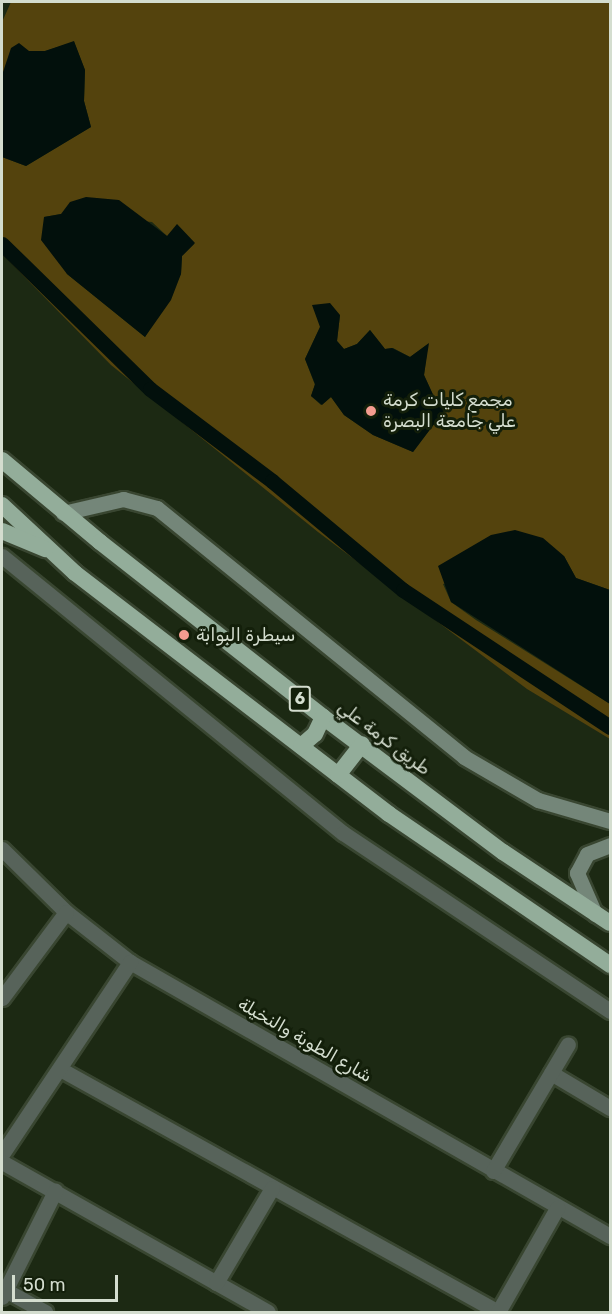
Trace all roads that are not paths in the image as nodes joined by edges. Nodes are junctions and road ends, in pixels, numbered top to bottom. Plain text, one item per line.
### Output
1 (2, 460) edge
2 (2, 505) edge
3 (63, 513) junction
4 (2, 531) edge
5 (49, 550) junction
6 (2, 556) edge
7 (324, 717) junction
8 (362, 744) junction
9 (301, 746) junction
10 (338, 775) junction
11 (610, 821) edge
12 (610, 845) edge
13 (2, 849) edge
14 (66, 912) junction
15 (595, 914) junction
16 (610, 923) edge
17 (130, 962) junction
18 (610, 964) edge
19 (2, 998) edge
20 (610, 1011) edge
21 (568, 1044) dead end
22 (60, 1069) junction
23 (550, 1073) junction
24 (610, 1108) edge
25 (2, 1154) edge
26 (2, 1162) edge
27 (493, 1171) junction
28 (272, 1188) junction
29 (55, 1191) junction
30 (557, 1208) junction
31 (610, 1236) edge
32 (216, 1283) junction
33 (4, 1293) edge
34 (45, 1312) edge
35 (268, 1312) edge
36 (498, 1312) edge

1 - 3 highway, طريق كرمة علي / 6
2 - 5 highway, 6
3 - 7 highway, طريق كرمة علي / 6
3 - 11 main road
4 - 5 highway
5 - 9 highway, 6
6 - 20 street
7 - 8 highway, طريق كرمة علي / 6
7 - 9 highway
8 - 10 highway
8 - 15 highway, طريق كرمة علي / 6
9 - 10 highway, 6
10 - 18 highway, 6
12 - 15 main road
13 - 14 street, شارع الطوبة والنخيلة
14 - 17 street, شارع الطوبة والنخيلة
14 - 19 street
15 - 16 highway, طريق كرمة علي / 6
17 - 22 street
17 - 27 street, شارع الطوبة والنخيلة
21 - 23 street
22 - 25 street
22 - 28 street
23 - 24 street
23 - 27 street
26 - 29 street
27 - 30 street, شارع الطوبة والنخيلة
28 - 32 street
28 - 36 street
29 - 32 street
29 - 33 street
30 - 31 street, شارع الطوبة والنخيلة
30 - 36 street
32 - 35 street
33 - 34 street

